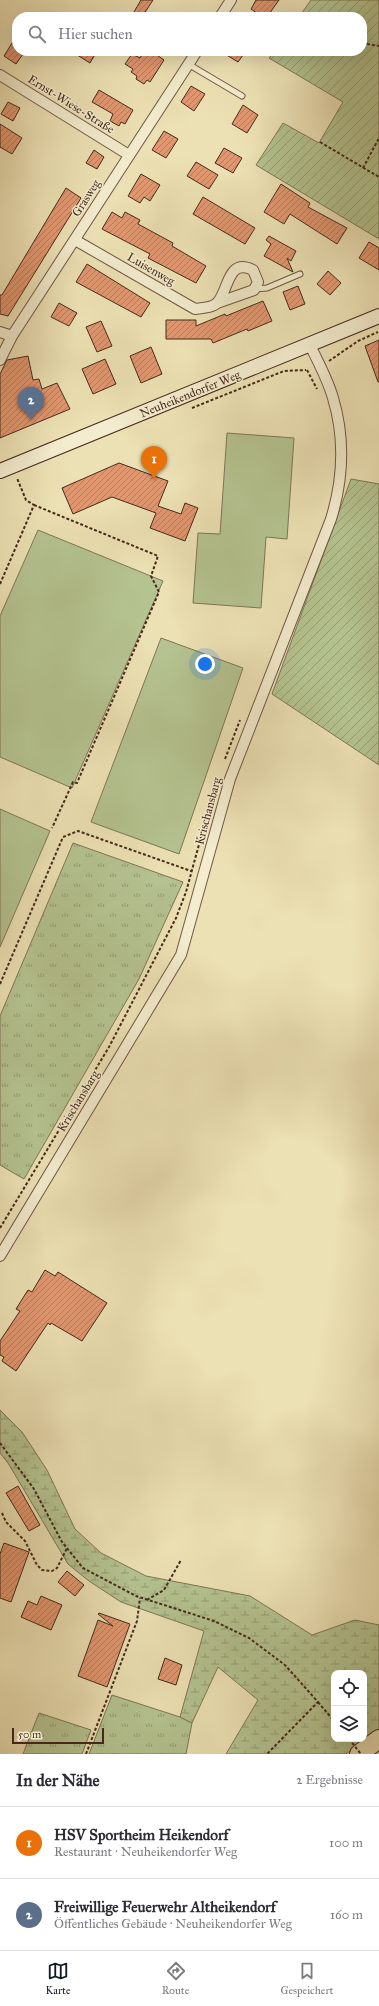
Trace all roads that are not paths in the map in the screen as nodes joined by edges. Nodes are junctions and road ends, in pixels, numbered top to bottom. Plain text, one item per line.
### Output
1 (231, 0) edge
2 (223, 12) edge
3 (194, 56) edge
4 (188, 64) junction
5 (0, 75) edge
6 (242, 96) dead end
7 (129, 155) junction
8 (75, 240) junction
9 (300, 274) dead end
10 (254, 290) junction
11 (217, 303) junction
12 (379, 316) edge
13 (0, 332) edge
14 (12, 336) junction
15 (310, 345) junction
16 (0, 360) edge
17 (0, 471) edge
18 (0, 1256) edge
19 (379, 1739) edge
20 (360, 1754) edge

1 - 2 street
3 - 4 street, Grasweg
4 - 6 lane
4 - 7 street, Grasweg
5 - 7 street, Ernst-Wiese-Straße
7 - 8 street, Grasweg
8 - 11 street, Luisenweg
8 - 14 street, Grasweg
9 - 10 lane
10 - 11 street, Luisenweg
10 - 11 street
12 - 15 street, Neuheikendorfer Weg
13 - 14 street
14 - 16 street, Grasweg
15 - 17 street, Neuheikendorfer Weg
15 - 18 street, Krischansbarg
19 - 20 highway

